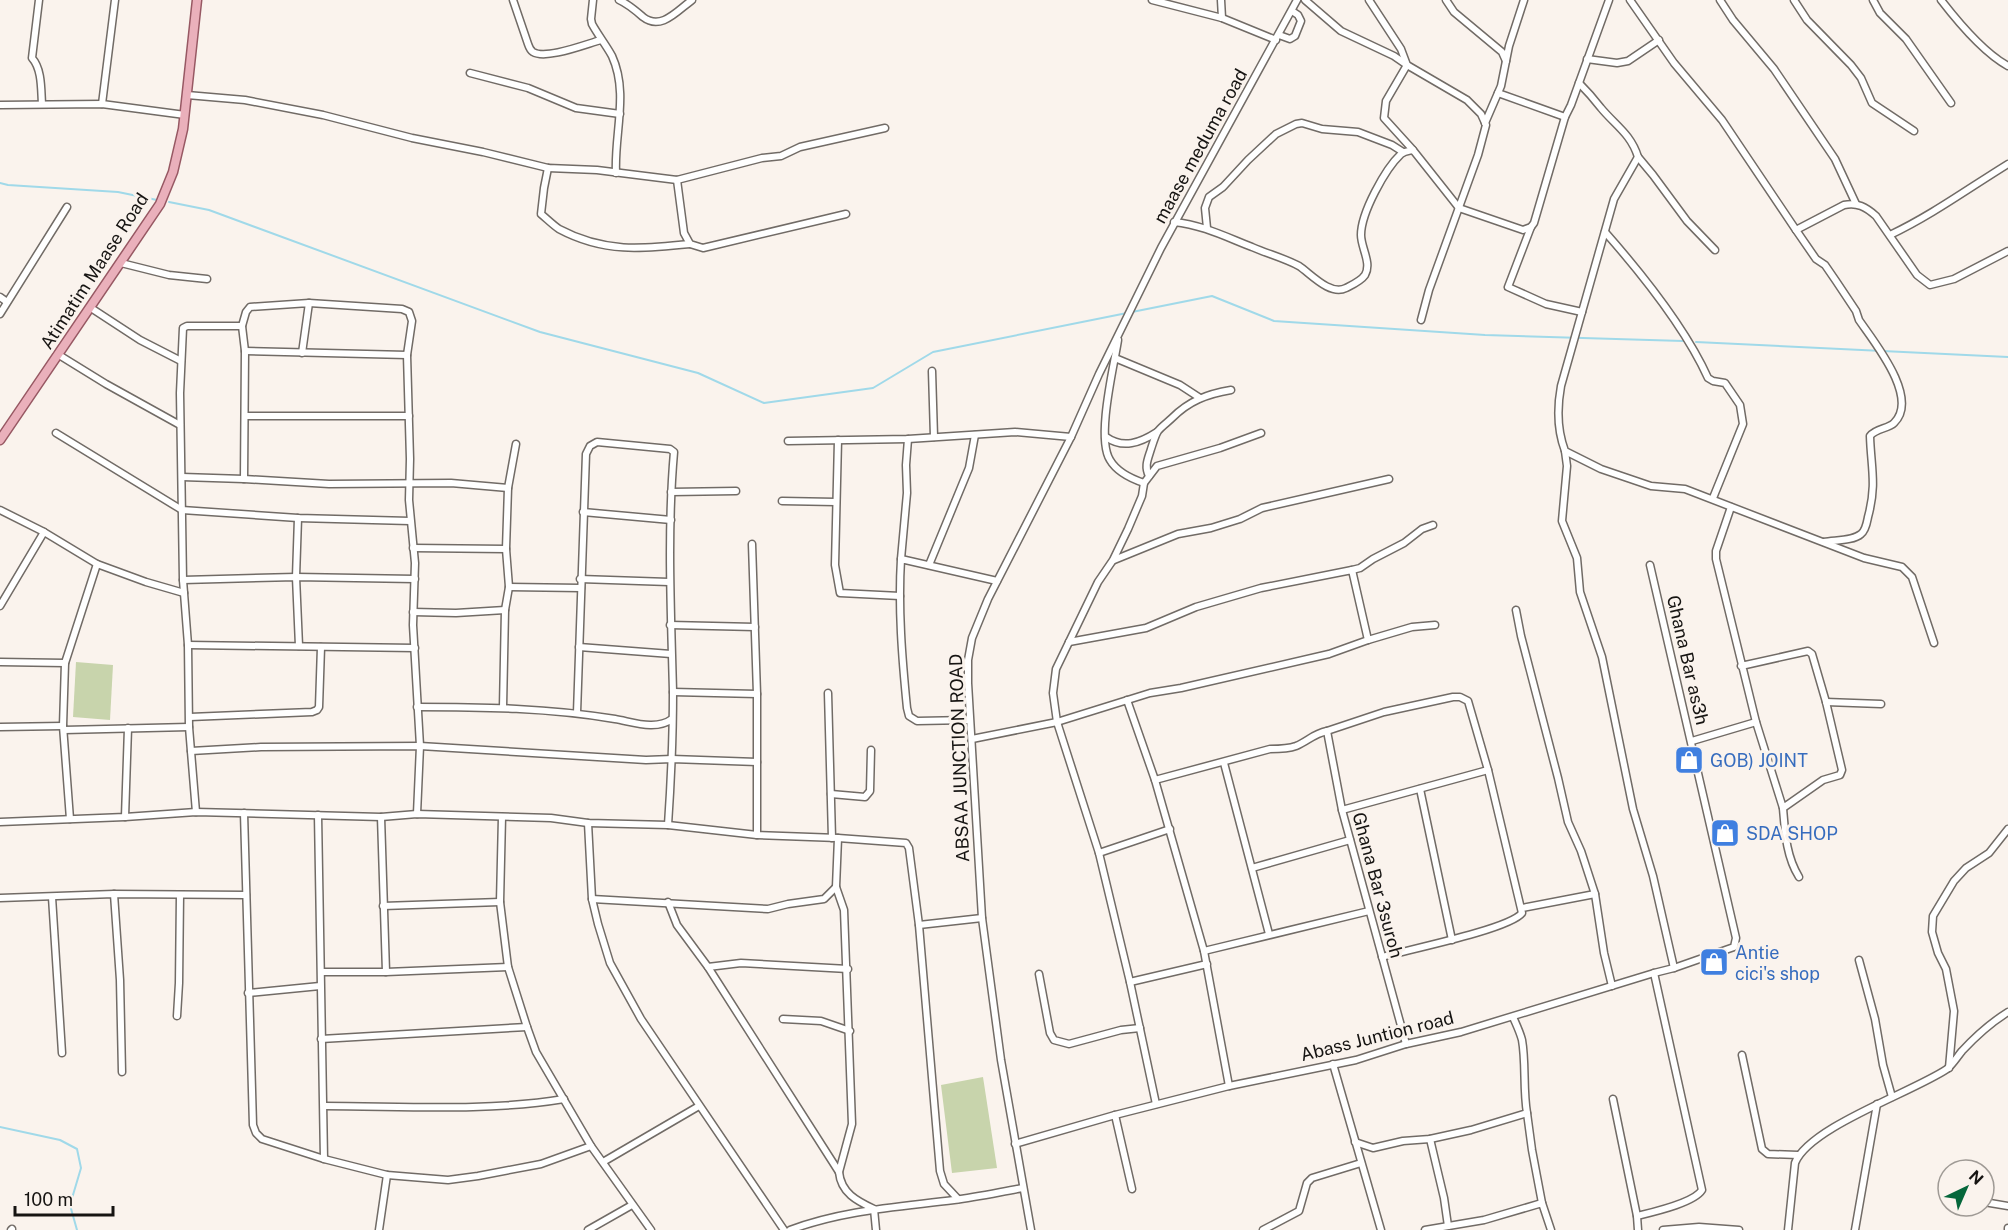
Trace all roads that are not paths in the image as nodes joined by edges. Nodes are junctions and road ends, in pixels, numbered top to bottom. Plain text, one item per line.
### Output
1 (39, 0) edge
2 (116, 0) edge
3 (197, 0) edge
4 (513, 0) edge
5 (593, 0) edge
6 (619, 0) edge
7 (692, 0) edge
8 (1152, 0) edge
9 (1221, 0) edge
10 (1297, 0) edge
11 (1305, 0) edge
12 (1369, 0) edge
13 (1446, 0) edge
14 (1524, 0) edge
15 (1609, 0) edge
16 (1630, 0) edge
17 (1720, 0) edge
18 (1794, 0) edge
19 (1873, 0) edge
20 (1941, 0) edge
21 (1292, 11) junction
22 (1222, 18) junction
23 (1277, 37) junction
24 (601, 40) junction
25 (1659, 40) junction
26 (1587, 59) junction
27 (1506, 62) junction
28 (1407, 65) junction
29 (2008, 66) edge
30 (470, 73) dead end
31 (1579, 83) junction
32 (1497, 93) junction
33 (187, 95) junction
34 (42, 104) junction
35 (102, 104) junction
36 (1951, 104) dead end
37 (0, 105) edge
38 (620, 114) junction
39 (185, 115) junction
40 (1565, 117) junction
41 (1485, 123) junction
42 (885, 128) dead end
43 (1914, 131) dead end
44 (1413, 150) junction
45 (1403, 152) junction
46 (1638, 157) junction
47 (2008, 164) edge
48 (548, 168) junction
49 (616, 173) junction
50 (677, 180) junction
51 (1856, 204) junction
52 (67, 207) dead end
53 (1459, 208) junction
54 (846, 214) dead end
55 (1174, 222) junction
56 (1531, 227) junction
57 (1207, 228) junction
58 (1796, 230) junction
59 (1605, 232) junction
60 (1890, 235) junction
61 (690, 244) junction
62 (1715, 250) dead end
63 (2008, 251) edge
64 (121, 263) junction
65 (207, 279) dead end
66 (0, 297) edge
67 (8, 302) junction
68 (309, 303) junction
69 (91, 308) junction
70 (1582, 312) junction
71 (0, 314) edge
72 (1127, 317) joint
73 (1421, 320) dead end
74 (242, 326) junction
75 (1120, 332) junction
76 (245, 351) junction
77 (302, 353) junction
78 (59, 355) junction
79 (406, 355) junction
80 (1115, 358) junction
81 (181, 361) junction
82 (932, 371) dead end
83 (1231, 390) dead end
84 (1200, 398) junction
85 (246, 416) junction
86 (409, 416) junction
87 (180, 425) junction
88 (1157, 432) junction
89 (57, 433) dead end
90 (1261, 433) dead end
91 (975, 435) junction
92 (934, 437) junction
93 (1071, 437) junction
94 (1106, 437) junction
95 (908, 439) junction
96 (0, 440) edge
97 (838, 440) junction
98 (788, 441) dead end
99 (516, 444) dead end
100 (1564, 451) junction
101 (1149, 476) junction
102 (182, 477) junction
103 (244, 479) junction
104 (1389, 479) dead end
105 (1144, 483) junction
106 (409, 484) junction
107 (508, 488) junction
108 (736, 491) dead end
109 (671, 492) junction
110 (1713, 498) junction
111 (782, 501) dead end
112 (836, 502) junction
113 (1731, 507) junction
114 (0, 510) edge
115 (182, 510) junction
116 (583, 512) junction
117 (298, 518) junction
118 (671, 520) junction
119 (410, 521) junction
120 (1433, 525) dead end
121 (44, 532) junction
122 (1823, 542) junction
123 (752, 544) dead end
124 (413, 549) junction
125 (506, 549) junction
126 (901, 558) junction
127 (1113, 560) junction
128 (97, 564) junction
129 (929, 565) junction
130 (1650, 565) dead end
131 (1352, 570) junction
132 (296, 577) junction
133 (415, 579) junction
134 (580, 579) junction
135 (183, 580) junction
136 (997, 581) junction
137 (669, 582) junction
138 (509, 587) junction
139 (580, 588) junction
140 (184, 593) junction
141 (900, 596) junction
142 (0, 606) edge
143 (505, 610) junction
144 (1516, 610) dead end
145 (413, 612) junction
146 (670, 625) junction
147 (1435, 625) dead end
148 (755, 627) junction
149 (1368, 640) junction
150 (1070, 642) junction
151 (1934, 643) dead end
152 (188, 645) junction
153 (299, 646) junction
154 (321, 647) junction
155 (579, 647) junction
156 (415, 648) junction
157 (671, 654) junction
158 (0, 662) edge
159 (65, 663) junction
160 (1741, 666) junction
161 (673, 692) junction
162 (828, 693) dead end
163 (757, 694) junction
164 (1127, 700) junction
165 (1826, 702) junction
166 (1881, 704) dead end
167 (417, 707) junction
168 (503, 707) junction
169 (577, 713) junction
170 (190, 717) junction
171 (672, 719) junction
172 (969, 720) junction
173 (1057, 722) junction
174 (1756, 722) junction
175 (0, 727) edge
176 (189, 727) junction
177 (64, 728) junction
178 (129, 728) junction
179 (1328, 731) junction
180 (972, 739) junction
181 (1692, 741) junction
182 (420, 746) junction
183 (871, 750) dead end
184 (191, 751) junction
185 (672, 759) junction
186 (757, 762) junction
187 (1224, 763) junction
188 (1488, 770) junction
189 (1155, 780) junction
190 (1420, 789) junction
191 (831, 794) junction
192 (1783, 808) junction
193 (1342, 810) junction
194 (196, 812) junction
195 (244, 813) junction
196 (318, 814) junction
197 (417, 814) junction
198 (124, 817) junction
199 (381, 817) junction
200 (502, 817) junction
201 (70, 819) junction
202 (0, 822) edge
203 (588, 823) junction
204 (668, 825) junction
205 (2008, 829) edge
206 (1170, 830) junction
207 (757, 835) junction
208 (835, 838) junction
209 (1350, 840) junction
210 (1099, 853) junction
211 (1252, 868) junction
212 (1799, 877) dead end
213 (836, 887) junction
214 (114, 894) junction
215 (1595, 894) junction
216 (180, 895) junction
217 (246, 895) junction
218 (52, 897) junction
219 (0, 898) edge
220 (592, 899) junction
221 (500, 902) junction
222 (668, 902) junction
223 (383, 906) junction
224 (1522, 908) junction
225 (1369, 910) junction
226 (982, 918) junction
227 (919, 925) junction
228 (1269, 934) junction
229 (1736, 938) joint
230 (1452, 940) junction
231 (1204, 951) junction
232 (1382, 957) junction
233 (1859, 960) dead end
234 (1207, 964) junction
235 (508, 967) junction
236 (708, 967) junction
237 (1674, 968) junction
238 (848, 969) junction
239 (322, 972) junction
240 (386, 972) junction
241 (1654, 973) junction
242 (1039, 974) dead end
243 (1130, 982) junction
244 (320, 986) junction
245 (1612, 986) junction
246 (248, 993) junction
247 (2008, 1012) edge
248 (177, 1016) dead end
249 (1513, 1017) junction
250 (783, 1019) dead end
251 (527, 1027) junction
252 (1140, 1028) junction
253 (850, 1031) junction
254 (321, 1039) junction
255 (1406, 1044) junction
256 (62, 1053) dead end
257 (1742, 1055) dead end
258 (1333, 1064) junction
259 (1949, 1068) junction
260 (122, 1072) dead end
261 (1229, 1086) junction
262 (1892, 1097) junction
263 (564, 1099) junction
264 (1613, 1099) dead end
265 (1156, 1104) junction
266 (1877, 1104) junction
267 (324, 1106) junction
268 (699, 1106) junction
269 (1527, 1113) junction
270 (1115, 1115) junction
271 (1430, 1138) junction
272 (1355, 1142) junction
273 (1015, 1144) junction
274 (591, 1146) junction
275 (1798, 1155) junction
276 (324, 1159) junction
277 (603, 1161) junction
278 (1362, 1162) junction
279 (839, 1172) junction
280 (387, 1175) junction
281 (1023, 1188) junction
282 (1132, 1189) dead end
283 (958, 1199) junction
284 (1542, 1203) junction
285 (632, 1205) junction
286 (874, 1209) junction
287 (1637, 1216) junction
288 (1448, 1226) junction
289 (1473, 1226) edge
290 (379, 1230) edge
291 (588, 1230) edge
292 (651, 1230) edge
293 (784, 1230) edge
294 (790, 1230) edge
295 (876, 1230) edge
296 (1031, 1230) edge
297 (1263, 1230) edge
298 (1382, 1230) edge
299 (1425, 1230) edge
300 (1551, 1230) edge
301 (1638, 1230) edge
302 (1663, 1230) edge
303 (1739, 1230) edge
304 (1788, 1230) edge
305 (1855, 1230) edge

1 - 34 street
2 - 35 street
3 - 33 main road, Atimatim Maase Road
4 - 24 street
5 - 24 street
6 - 7 street
8 - 22 street
9 - 22 street
10 - 21 street, maase meduma road
11 - 28 street
12 - 28 street
13 - 27 street
14 - 27 street
15 - 26 street
16 - 25 street
17 - 51 street
18 - 43 street
19 - 36 street
20 - 29 street
21 - 23 street, maase meduma road
21 - 23 street
22 - 23 street
23 - 55 street, maase meduma road
24 - 38 street
25 - 26 street
25 - 58 street
26 - 31 street
27 - 32 street
28 - 41 street
28 - 44 street
30 - 38 street
31 - 40 street
31 - 46 street
32 - 40 street
32 - 41 street
33 - 39 main road, Atimatim Maase Road
33 - 48 street
34 - 35 street
34 - 37 street
35 - 39 street
38 - 49 street
39 - 64 main road, Atimatim Maase Road
40 - 56 street
41 - 53 street
42 - 50 street
44 - 45 street
44 - 53 street
45 - 57 street
45 - 57 street
46 - 59 street
46 - 62 street
47 - 60 street
48 - 49 street
48 - 61 street
49 - 50 street
50 - 61 street
51 - 58 street
51 - 60 street
52 - 67 street
53 - 56 street
53 - 73 street
54 - 61 street
55 - 57 street
55 - 72 street, maase meduma road
56 - 70 street
58 - 122 street
59 - 70 street
59 - 110 street
60 - 63 street
64 - 65 street
64 - 69 main road, Atimatim Maase Road
66 - 67 street
67 - 71 street
68 - 74 street
68 - 77 street
68 - 79 street
69 - 78 main road, Atimatim Maase Road
69 - 81 street
70 - 100 street
72 - 75 street, ABSAA JUNCTION ROAD
74 - 76 street
74 - 81 street
75 - 80 street
75 - 93 street, ABSAA JUNCTION ROAD
76 - 77 street
76 - 85 street
77 - 79 street
78 - 87 street
78 - 96 main road, Atimatim Maase Road
79 - 86 street
80 - 84 street
80 - 94 street
81 - 87 street
82 - 92 street
83 - 84 street
84 - 88 street
85 - 86 street
85 - 103 street
86 - 106 street
87 - 102 street
88 - 94 street
88 - 101 street
89 - 115 street
90 - 101 street
91 - 92 street
91 - 93 street
91 - 129 street
92 - 95 street
93 - 136 street, ABSAA JUNCTION ROAD
94 - 105 street
95 - 97 street
95 - 126 street
97 - 98 street
97 - 112 street
99 - 107 street
100 - 110 street
100 - 237 street
101 - 105 street
102 - 103 street
102 - 115 street
103 - 106 street
104 - 127 street
105 - 127 street
106 - 107 street
106 - 119 street
107 - 125 street
108 - 109 street
109 - 116 street
109 - 118 street
110 - 113 street
111 - 112 street
112 - 141 street
113 - 122 street
113 - 160 street
114 - 121 street
115 - 117 street
115 - 135 street
116 - 118 street
116 - 134 street
117 - 119 street
117 - 132 street
118 - 137 street
119 - 124 street
120 - 131 street
121 - 128 street
121 - 142 street
122 - 151 street
123 - 148 street
124 - 125 street
124 - 133 street
125 - 138 street
126 - 129 street
126 - 141 street
127 - 150 street
128 - 140 street
128 - 159 street
129 - 136 street
130 - 181 street, Ghana Bar as3h
131 - 149 street
131 - 150 street
132 - 133 street
132 - 135 street
132 - 153 street
133 - 145 street
134 - 137 street
134 - 139 street
135 - 140 street
136 - 172 street, ABSAA JUNCTION ROAD
137 - 146 street
138 - 139 street
138 - 143 street
139 - 155 street
140 - 152 street
141 - 172 street
143 - 145 street
143 - 168 street
144 - 215 street
145 - 156 street
146 - 148 street
146 - 157 street
147 - 149 street
148 - 163 street
149 - 164 street
150 - 173 street
152 - 153 street
152 - 170 street
153 - 154 street
154 - 156 street
154 - 170 street
155 - 157 street
155 - 169 street
156 - 167 street
157 - 161 street
158 - 159 street
159 - 177 street
160 - 165 street
160 - 174 street
161 - 163 street
161 - 171 street
162 - 191 street
163 - 186 street
164 - 173 street
164 - 189 street
165 - 166 street
165 - 192 street
167 - 168 street
167 - 182 street
168 - 169 street
169 - 171 street
170 - 176 street
171 - 185 street
172 - 180 street, ABSAA JUNCTION ROAD
173 - 180 street
173 - 210 street
174 - 181 street
174 - 192 street
175 - 177 street
176 - 178 street
176 - 184 street
177 - 178 street
177 - 201 street
178 - 198 street
179 - 187 street
179 - 188 street
179 - 193 street, Ghana Bar 3suroh
180 - 226 street, ABSAA JUNCTION ROAD
181 - 229 street, Ghana Bar as3h
182 - 184 street
182 - 185 street
182 - 197 street
183 - 191 street
184 - 194 street
185 - 186 street
185 - 204 street
186 - 207 street
187 - 189 street
187 - 211 street
188 - 190 street
188 - 224 street
189 - 206 street
190 - 193 street
190 - 230 street
191 - 208 street
192 - 212 street
193 - 209 street, Ghana Bar 3suroh
194 - 195 street
194 - 198 street
195 - 196 street
195 - 217 street
196 - 199 street
196 - 239 street
197 - 199 street
197 - 200 street
198 - 201 street
199 - 223 street
200 - 203 street
200 - 221 street
201 - 202 street
203 - 204 street
203 - 220 street
204 - 207 street
205 - 259 street
206 - 210 street
206 - 231 street
207 - 208 street
208 - 213 street
208 - 227 street
209 - 211 street
209 - 225 street, Ghana Bar 3suroh
210 - 243 street
211 - 228 street
213 - 222 street
213 - 238 street
214 - 216 street
214 - 218 street
214 - 260 street
215 - 224 street
215 - 245 street
216 - 217 street
216 - 248 street
217 - 246 street
218 - 219 street
218 - 256 street
220 - 222 street
220 - 268 street
221 - 223 street
221 - 235 street
222 - 236 street
223 - 240 street
224 - 230 street
225 - 228 street
225 - 232 street, Ghana Bar 3suroh
226 - 227 street
226 - 273 street, ABSAA JUNCTION ROAD
227 - 283 street
228 - 231 street
229 - 237 street, Abass Juntion road
230 - 232 street
231 - 234 street
232 - 255 street, Ghana Bar 3suroh
233 - 262 street
234 - 243 street
234 - 261 street
235 - 240 street
235 - 251 street
236 - 238 street
236 - 279 street
237 - 241 street, Abass Juntion road
238 - 253 street
239 - 240 street
239 - 244 street
241 - 245 street, Abass Juntion road
241 - 287 street
242 - 252 street
243 - 252 street
244 - 246 street
244 - 254 street
245 - 249 street, Abass Juntion road
246 - 276 street
247 - 259 street
249 - 255 street, Abass Juntion road
249 - 269 street
250 - 253 street
251 - 254 street
251 - 263 street
252 - 265 street
253 - 279 street
254 - 267 street
255 - 258 street, Abass Juntion road
257 - 275 street
258 - 261 street, Abass Juntion road
258 - 272 street
259 - 262 street
261 - 265 street, Abass Juntion road
262 - 266 street
263 - 267 street
263 - 274 street
264 - 287 street
265 - 270 street, Abass Juntion road
266 - 275 street
266 - 305 street
267 - 276 street
268 - 277 street
268 - 293 street
269 - 271 street
269 - 284 street
270 - 273 street, Abass Juntion road
270 - 282 street
271 - 272 street
271 - 288 street
272 - 278 street
273 - 281 street, ABSAA JUNCTION ROAD
274 - 277 street
274 - 280 street
275 - 304 street
276 - 280 street
277 - 285 street
278 - 297 street
278 - 298 street
279 - 286 street
280 - 290 street
281 - 283 street
281 - 296 street, ABSAA JUNCTION ROAD
283 - 286 street
284 - 289 street
284 - 300 street
285 - 291 street
285 - 292 street
286 - 294 street
286 - 295 street
287 - 301 street
288 - 289 street
288 - 299 street
302 - 303 street

